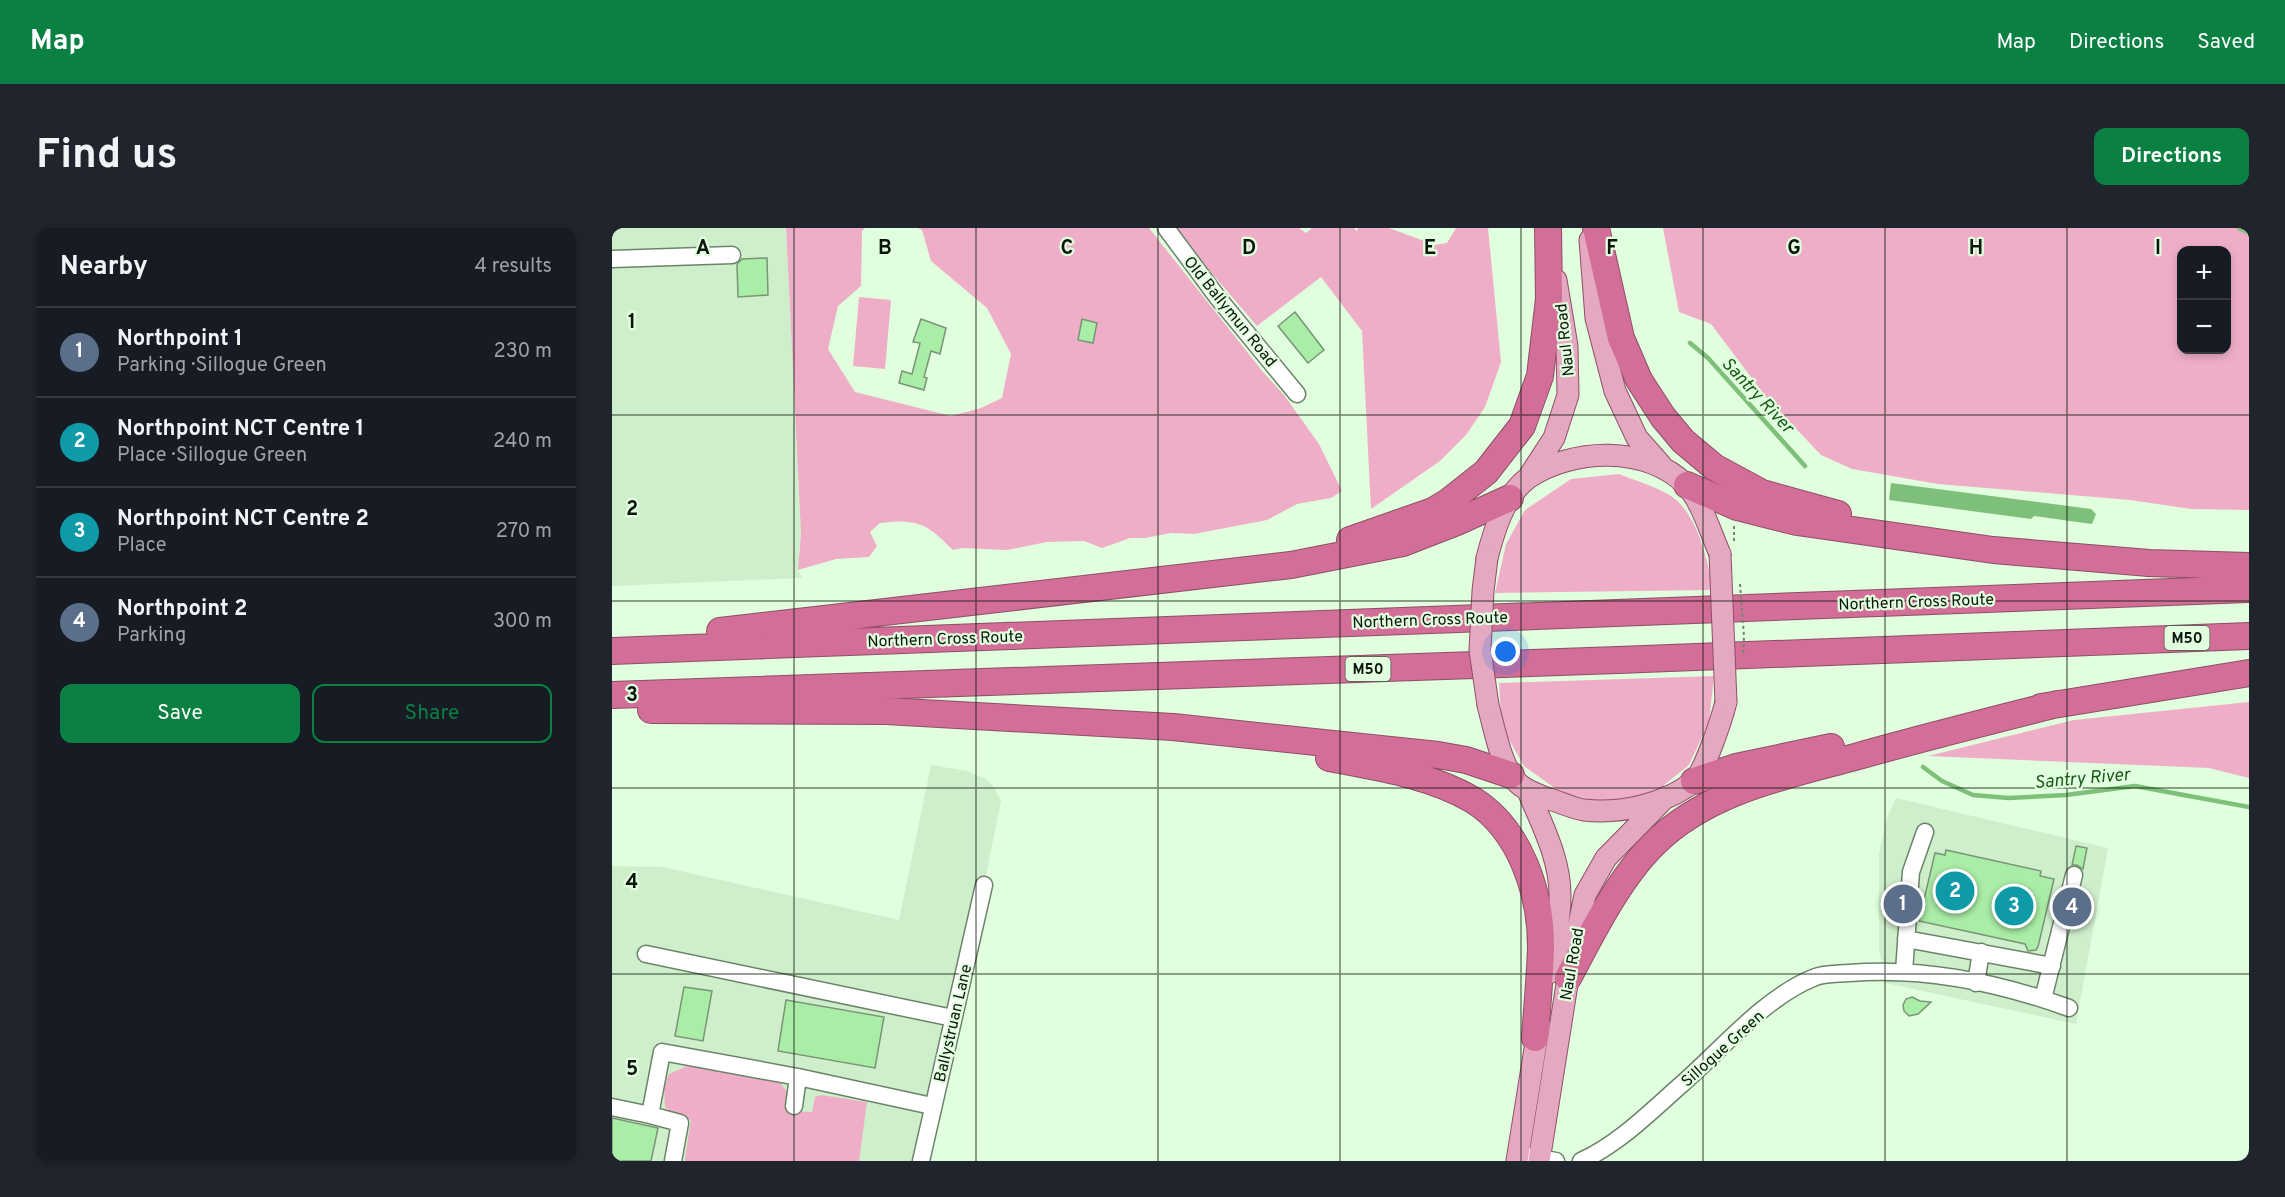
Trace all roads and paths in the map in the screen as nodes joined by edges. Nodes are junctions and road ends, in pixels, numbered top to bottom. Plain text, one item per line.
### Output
1 (1166, 228) edge
2 (1549, 228) edge
3 (1589, 228) edge
4 (1596, 228) edge
5 (732, 255) dead end
6 (612, 259) edge
7 (1297, 394) dead end
8 (1663, 468) junction
9 (1528, 479) junction
10 (1687, 485) junction
11 (1510, 498) junction
12 (1993, 550) junction
13 (2249, 566) edge
14 (1195, 577) junction
15 (2249, 589) edge
16 (2249, 636) edge
17 (612, 644) edge
18 (612, 651) edge
19 (2249, 673) edge
20 (612, 695) edge
21 (2057, 704) junction
22 (612, 709) edge
23 (1173, 727) junction
24 (1694, 781) junction
25 (1519, 783) junction
26 (1666, 797) junction
27 (1925, 832) dead end
28 (2074, 875) dead end
29 (984, 885) dead end
30 (1906, 939) junction
31 (1982, 952) junction
32 (646, 954) dead end
33 (2052, 966) junction
34 (1904, 972) junction
35 (1568, 978) junction
36 (1976, 983) junction
37 (2043, 999) junction
38 (2069, 1008) dead end
39 (953, 1018) junction
40 (1535, 1038) junction
41 (798, 1077) junction
42 (794, 1106) dead end
43 (932, 1106) junction
44 (612, 1107) edge
45 (650, 1115) junction
46 (1518, 1158) edge
47 (1545, 1160) edge
48 (673, 1161) edge
49 (921, 1161) edge
50 (1581, 1161) edge

1 - 7 street, Old Ballymun Road
2 - 9 main road, Naul Road
2 - 14 highway
3 - 8 main road, Naul Road
4 - 12 highway
5 - 6 street
8 - 9 main road
8 - 10 main road
9 - 11 main road, Naul Road
10 - 12 highway
10 - 24 main road, bridge
11 - 14 highway
11 - 25 main road, Naul Road, bridge
12 - 13 highway
14 - 17 highway
15 - 18 highway, Northern Cross Route
16 - 20 highway, M50
19 - 21 highway
21 - 24 highway
21 - 35 highway
22 - 23 highway
23 - 25 highway
23 - 40 highway
24 - 26 main road
25 - 26 main road
25 - 40 main road, Naul Road
26 - 35 main road, Naul Road
27 - 30 street
28 - 33 street
29 - 39 street, Ballystruan Lane
30 - 31 street
30 - 34 street
31 - 33 street
31 - 36 street
32 - 39 street
33 - 37 street
34 - 36 street, Sillogue Green
34 - 50 street, Sillogue Green
35 - 47 main road, Naul Road
36 - 37 street, Sillogue Green
37 - 38 street, Sillogue Green
39 - 43 street, Ballystruan Lane
40 - 46 main road, Naul Road
41 - 42 street
41 - 43 street
41 - 45 street
43 - 49 street, Ballystruan Lane
44 - 45 street
45 - 48 street
46 - 47 street

